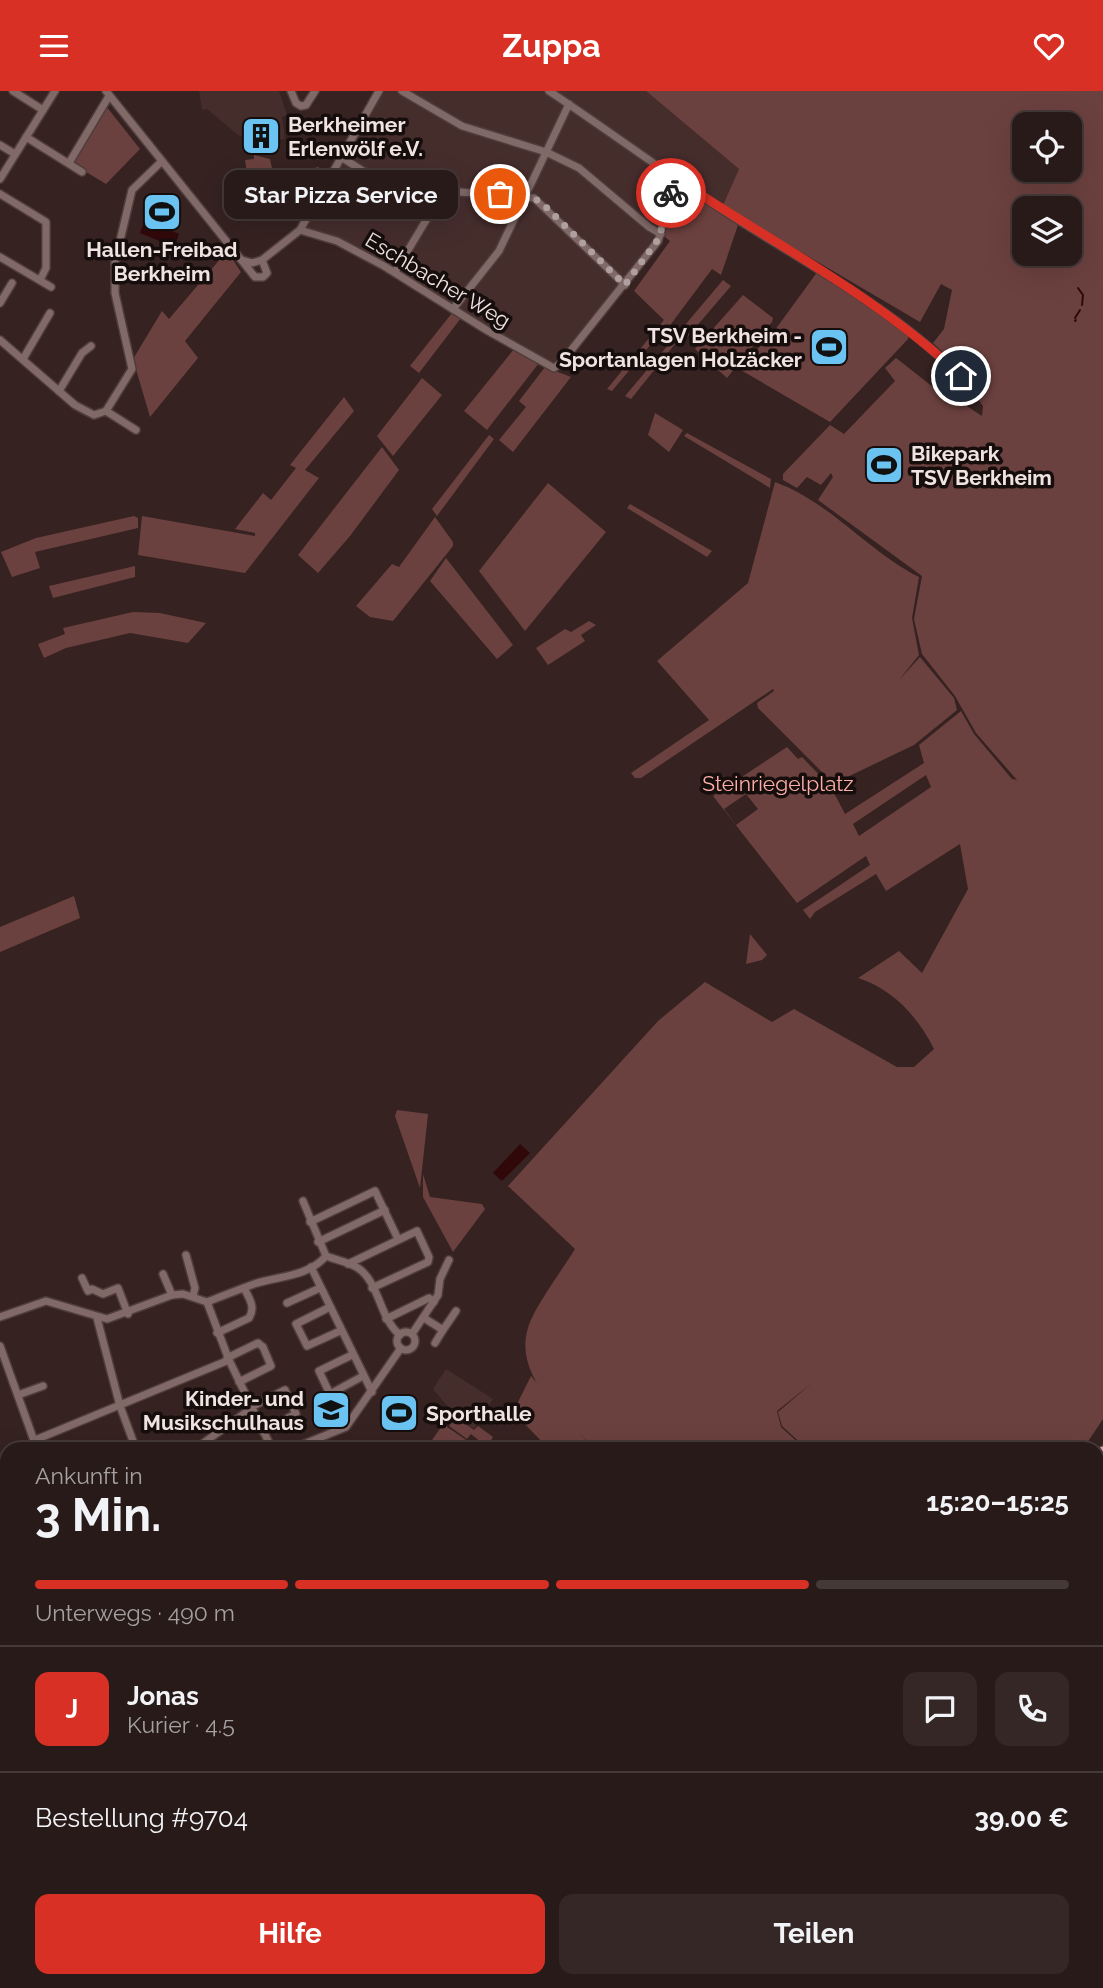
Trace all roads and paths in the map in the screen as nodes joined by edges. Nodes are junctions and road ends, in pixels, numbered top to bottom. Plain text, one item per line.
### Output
1 (13, 91) edge
2 (54, 91) edge
3 (291, 91) edge
4 (315, 91) edge
5 (379, 91) edge
6 (402, 91) edge
7 (549, 91) edge
8 (108, 93) edge
9 (569, 104) junction
10 (43, 110) junction
11 (26, 137) junction
12 (0, 145) edge
13 (546, 152) junction
14 (15, 154) junction
15 (341, 157) junction
16 (161, 162) junction
17 (69, 163) junction
18 (82, 172) dead end
19 (675, 178) junction
20 (0, 179) edge
21 (443, 192) junction
22 (0, 194) edge
23 (525, 196) junction
24 (300, 230) junction
25 (661, 234) junction
26 (0, 257) edge
27 (241, 260) junction
28 (262, 260) junction
29 (395, 272) junction
30 (40, 280) junction
31 (12, 283) dead end
32 (625, 285) junction
33 (51, 287) dead end
34 (0, 303) edge
35 (453, 309) junction
36 (50, 313) dead end
37 (0, 340) edge
38 (91, 346) dead end
39 (23, 359) junction
40 (969, 385) dead end
41 (59, 391) junction
42 (106, 411) junction
43 (136, 430) dead end
44 (303, 1201) dead end
45 (385, 1210) junction
46 (310, 1222) junction
47 (398, 1239) junction
48 (318, 1242) junction
49 (186, 1255) dead end
50 (326, 1256) junction
51 (449, 1260) dead end
52 (348, 1263) junction
53 (311, 1267) junction
54 (163, 1274) dead end
55 (82, 1278) dead end
56 (244, 1288) junction
57 (320, 1288) junction
58 (372, 1288) junction
59 (172, 1295) junction
60 (193, 1296) junction
61 (207, 1302) junction
62 (434, 1302) junction
63 (287, 1303) dead end
64 (330, 1307) junction
65 (456, 1311) dead end
66 (128, 1314) junction
67 (0, 1317) edge
68 (97, 1318) junction
69 (424, 1318) junction
70 (386, 1319) junction
71 (443, 1330) junction
72 (341, 1331) junction
73 (217, 1333) junction
74 (412, 1334) junction
75 (400, 1335) junction
76 (435, 1343) dead end
77 (0, 1346) edge
78 (401, 1348) junction
79 (352, 1355) junction
80 (228, 1359) junction
81 (3, 1366) edge
82 (363, 1376) junction
83 (239, 1381) junction
84 (43, 1386) dead end
85 (372, 1392) junction
86 (18, 1395) junction
87 (120, 1406) junction
88 (251, 1408) junction
89 (262, 1431) junction
90 (35, 1442) edge
91 (42, 1442) edge
92 (131, 1442) edge
93 (205, 1442) edge
94 (268, 1442) edge
95 (309, 1442) edge

1 - 10 street
2 - 10 street
3 - 4 street
5 - 15 street
6 - 13 street
7 - 9 street
8 - 16 street
8 - 17 street
9 - 13 street
9 - 19 street
10 - 11 street
11 - 14 street
11 - 17 street
12 - 14 street
13 - 23 street
13 - 25 street
14 - 20 street
15 - 21 street
15 - 24 street
16 - 27 street
16 - 42 street
17 - 18 street
19 - 25 street
19 - 40 street
21 - 23 street
21 - 29 street
22 - 30 street
23 - 32 street
23 - 35 street
24 - 28 street
24 - 29 street, Eschbacher Weg
25 - 32 street
26 - 30 street
27 - 28 street
27 - 28 street
29 - 35 street, Eschbacher Weg
30 - 33 street
31 - 34 street
32 - 35 street, Eschbacher Weg
36 - 39 street
37 - 39 street
38 - 41 street
39 - 41 street
41 - 42 street
42 - 43 street
44 - 46 street
45 - 46 street
45 - 47 street
45 - 48 street
46 - 48 street
47 - 52 street
47 - 58 street
48 - 50 street
49 - 60 street
50 - 52 street
50 - 53 street
51 - 62 street
52 - 58 street
53 - 56 street
53 - 57 street
54 - 59 street
55 - 66 street
56 - 61 street
56 - 73 street
57 - 63 street
57 - 64 street
58 - 70 street
59 - 60 street
59 - 66 street
60 - 61 street
61 - 73 street
62 - 69 street
62 - 70 street
64 - 72 street
64 - 72 street
65 - 71 street
66 - 68 street
67 - 68 street
68 - 87 street
69 - 71 street
69 - 74 street
70 - 75 street
71 - 76 street
72 - 79 street
73 - 80 street
74 - 75 street
74 - 78 street
75 - 78 street
77 - 81 street
78 - 85 street
79 - 82 street
79 - 82 street
80 - 83 street
80 - 83 street
80 - 87 street
81 - 86 street
82 - 85 street
83 - 88 street
84 - 86 street
85 - 95 street
86 - 90 street
87 - 91 street
87 - 92 street
88 - 89 street
88 - 89 street
88 - 93 street
89 - 94 street

